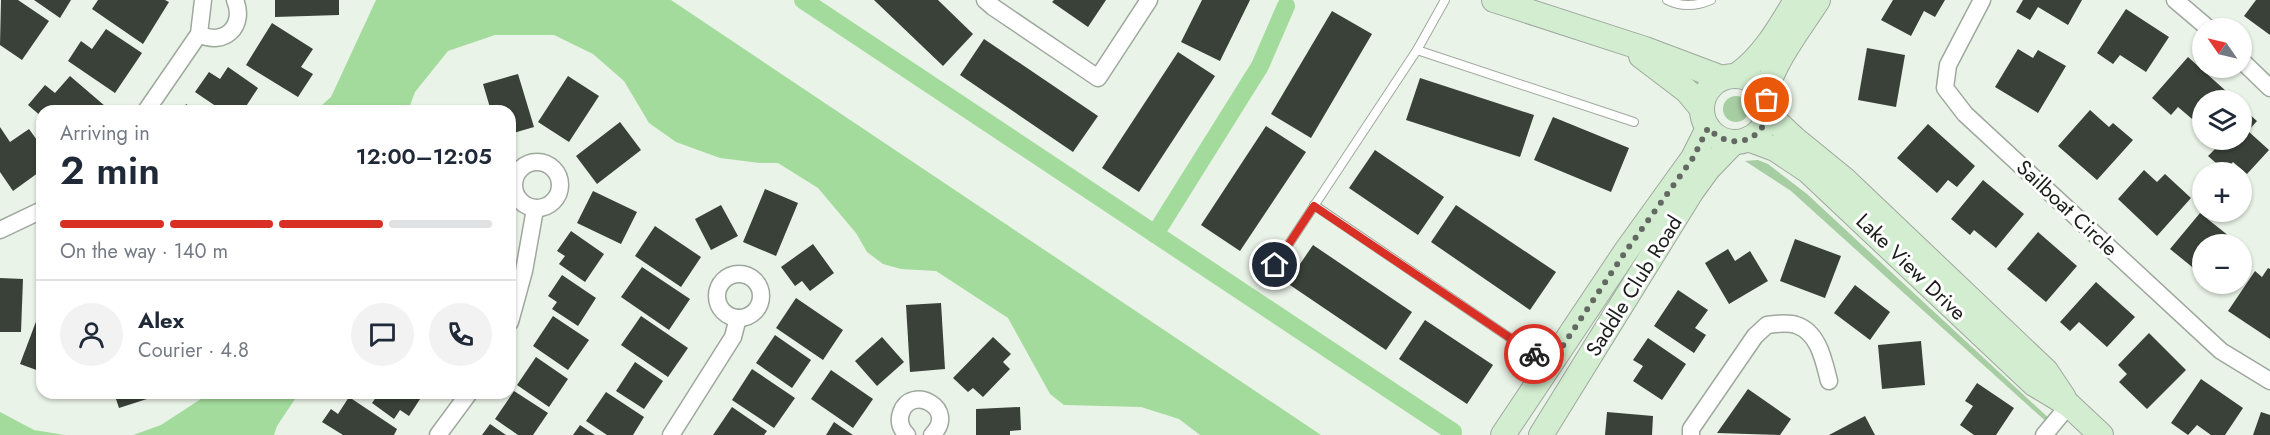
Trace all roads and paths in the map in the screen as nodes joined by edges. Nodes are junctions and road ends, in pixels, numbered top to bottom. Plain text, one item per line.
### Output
1 (203, 0) edge
2 (235, 0) edge
3 (985, 0) edge
4 (1149, 0) edge
5 (1444, 0) edge
6 (1494, 0) edge
7 (1667, 0) edge
8 (1711, 0) edge
9 (1796, 0) edge
10 (1818, 0) edge
11 (1982, 0) edge
12 (2175, 0) edge
13 (2196, 18) edge
14 (199, 34) junction
15 (1622, 43) junction
16 (1417, 50) junction
17 (2252, 71) edge
18 (1730, 77) junction
19 (2270, 88) edge
20 (1767, 104) junction
21 (150, 105) edge
22 (1705, 119) junction
23 (1634, 122) dead end
24 (1741, 141) junction
25 (1314, 206) junction
26 (536, 209) dead end
27 (36, 213) edge
28 (0, 230) edge
29 (1275, 265) dead end
30 (516, 300) edge
31 (738, 318) dead end
32 (1550, 365) junction
33 (1829, 381) dead end
34 (2270, 381) edge
35 (465, 399) edge
36 (2069, 405) junction
37 (438, 435) edge
38 (671, 435) edge
39 (907, 435) edge
40 (933, 435) edge
41 (1503, 435) edge
42 (1541, 435) edge
43 (1691, 435) edge
44 (2044, 435) edge
45 (2101, 435) edge

1 - 14 street
2 - 14 street
3 - 4 street
5 - 16 lane
6 - 15 street
7 - 8 lane
9 - 18 street
10 - 20 street
11 - 34 street, Sailboat Circle
12 - 13 street
14 - 21 street
15 - 18 street
15 - 22 street
16 - 23 lane
16 - 25 lane
17 - 19 street
18 - 20 street
18 - 22 street
20 - 24 street
20 - 36 street, Lake View Drive
22 - 24 street
22 - 32 street, Saddle Club Road
24 - 36 street, Lake View Drive
24 - 42 street, Saddle Club Road
25 - 29 lane
25 - 32 lane
26 - 30 street
27 - 28 street
31 - 38 street
32 - 41 street, Saddle Club Road
33 - 43 street
35 - 37 street
36 - 44 street
36 - 45 street, Lake View Drive
39 - 40 street

